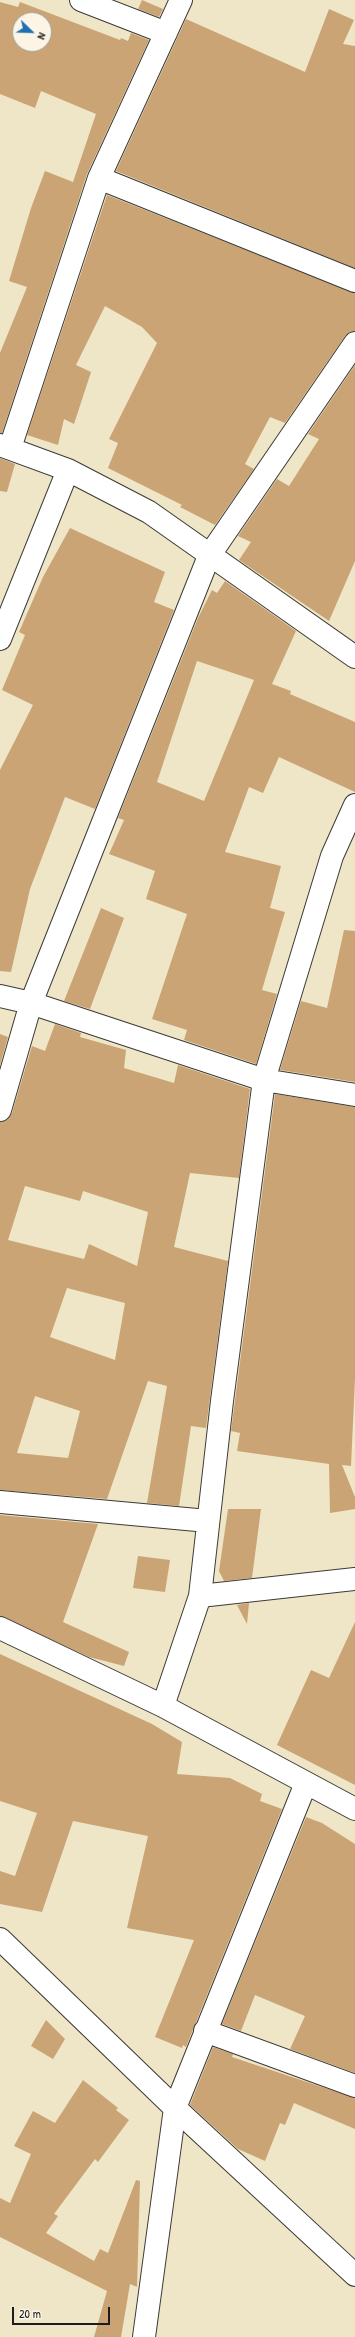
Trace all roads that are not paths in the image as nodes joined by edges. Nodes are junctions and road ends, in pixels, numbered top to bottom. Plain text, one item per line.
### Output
1 (81, 0) edge
2 (181, 0) edge
3 (166, 33) junction
4 (100, 178) junction
5 (355, 281) edge
6 (355, 343) edge
7 (5, 447) edge
8 (68, 470) junction
9 (209, 556) junction
10 (0, 639) edge
11 (355, 657) edge
12 (355, 805) edge
13 (0, 996) edge
14 (31, 1003) junction
15 (264, 1080) junction
16 (355, 1095) edge
17 (0, 1110) edge
18 (0, 1502) edge
19 (208, 1521) junction
20 (355, 1579) edge
21 (200, 1596) junction
22 (0, 1628) edge
23 (163, 1706) junction
24 (306, 1783) junction
25 (355, 1809) edge
26 (0, 1939) edge
27 (205, 2031) junction
28 (355, 2086) edge
29 (175, 2108) junction
30 (355, 2275) edge
31 (144, 2337) edge

1 - 3 street
2 - 3 street
3 - 4 street
4 - 5 street
4 - 7 street
6 - 9 street
7 - 8 street
8 - 9 street
8 - 10 street
9 - 11 street
9 - 14 street
12 - 15 street
13 - 14 street
14 - 15 street
14 - 17 street
15 - 16 street
15 - 19 street
18 - 19 street
19 - 21 street
20 - 21 street
21 - 23 street
22 - 23 street
23 - 24 street
24 - 25 street
24 - 27 street
26 - 29 street
27 - 28 street
27 - 29 street
29 - 30 street
29 - 31 street

